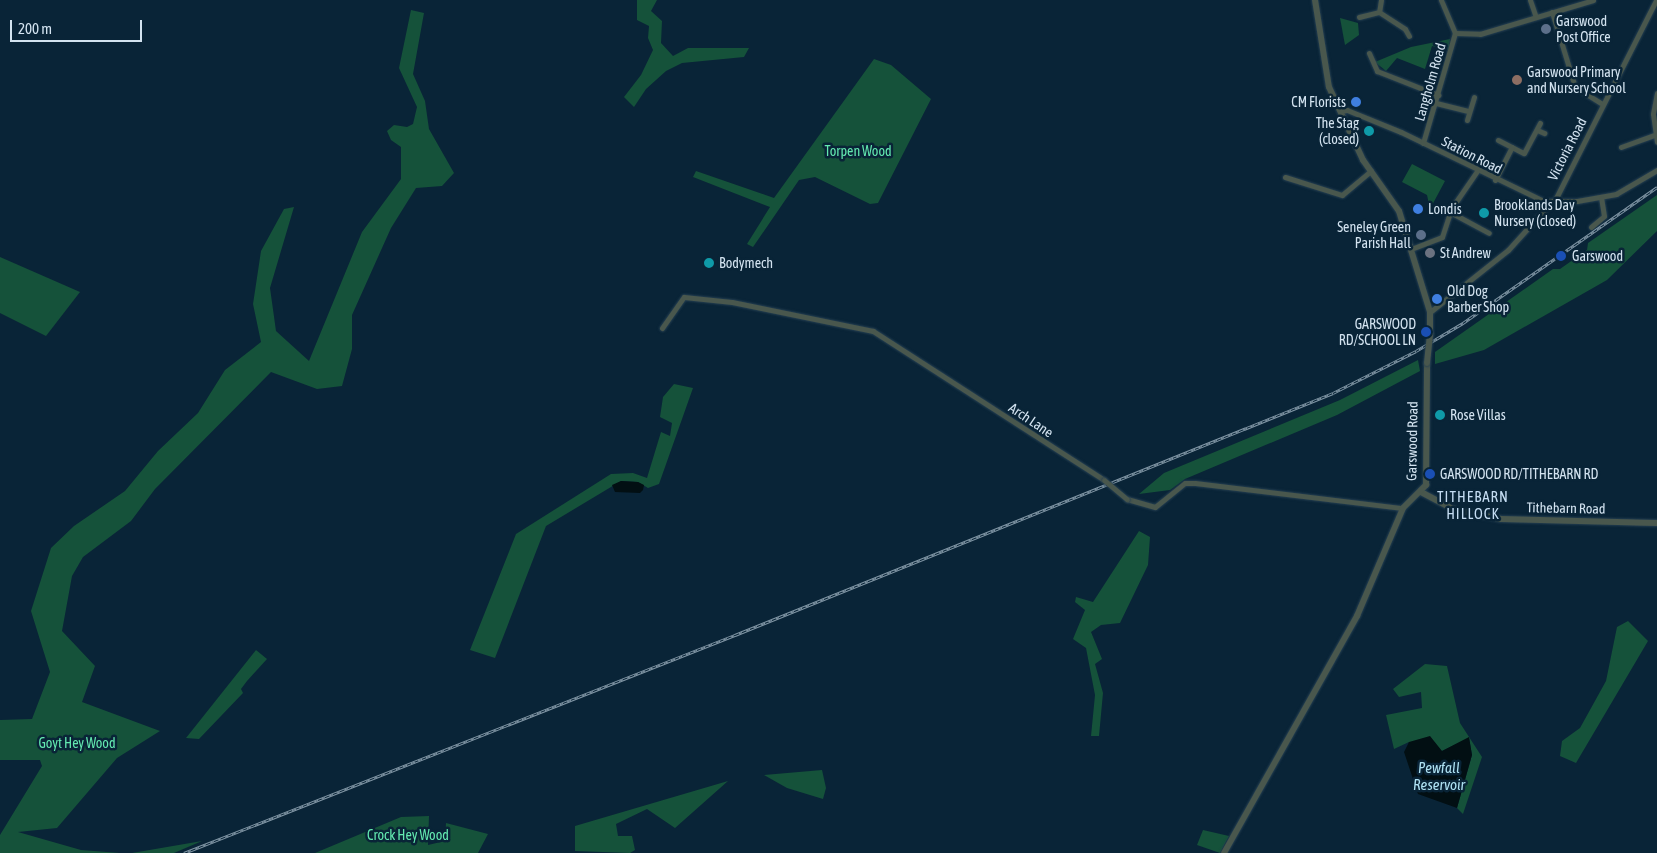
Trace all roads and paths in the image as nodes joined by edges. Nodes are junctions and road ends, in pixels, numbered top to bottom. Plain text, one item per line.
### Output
1 (1381, 0) edge
2 (1441, 0) edge
3 (1530, 0) edge
4 (1592, 0) edge
5 (1656, 0) edge
6 (1317, 1) edge
7 (1380, 12) junction
8 (1552, 12) junction
9 (1359, 16) dead end
10 (1536, 17) junction
11 (1410, 25) dead end
12 (1405, 29) junction
13 (1455, 33) junction
14 (1409, 36) dead end
15 (1369, 53) dead end
16 (1376, 71) junction
17 (1380, 77) dead end
18 (1438, 95) junction
19 (1656, 96) edge
20 (1474, 97) dead end
21 (1436, 103) junction
22 (1602, 104) junction
23 (1340, 111) junction
24 (1469, 111) junction
25 (1467, 120) dead end
26 (1540, 123) dead end
27 (1537, 130) junction
28 (1544, 134) dead end
29 (1654, 135) junction
30 (1498, 140) dead end
31 (1657, 142) edge
32 (1423, 143) junction
33 (1512, 147) junction
34 (1621, 147) dead end
35 (1657, 170) edge
36 (1371, 171) junction
37 (1477, 171) junction
38 (1285, 177) dead end
39 (1495, 180) junction
40 (1599, 199) junction
41 (1551, 202) junction
42 (1450, 212) junction
43 (1591, 218) dead end
44 (1489, 233) dead end
45 (1411, 249) junction
46 (1430, 312) junction
47 (662, 328) dead end
48 (1421, 492) junction
49 (1403, 508) junction
50 (1657, 523) edge
51 (1224, 853) edge

1 - 7 street
2 - 13 street, Langholm Road
3 - 10 street
4 - 8 street
5 - 22 street, Victoria Road
6 - 23 street, Garswood Road
7 - 9 street
7 - 12 street
8 - 10 street
8 - 22 street
10 - 13 street
11 - 12 street
12 - 14 street
13 - 18 street, Langholm Road
15 - 16 street
16 - 17 street
16 - 18 street
18 - 21 street, Langholm Road
19 - 29 street
20 - 24 street
21 - 24 street
21 - 32 street, Langholm Road
22 - 41 street, Victoria Road
23 - 32 street, Station Road
23 - 36 street, Garswood Road
24 - 25 street
26 - 27 street
27 - 28 street
27 - 33 street
29 - 31 street
29 - 34 street
30 - 33 street
32 - 37 street, Station Road
33 - 39 street
35 - 40 street, Station Road
36 - 38 street
36 - 45 street, Garswood Road
37 - 39 street, Station Road
37 - 42 street
39 - 41 street, Station Road
40 - 41 street, Station Road
40 - 43 street
41 - 46 street, Victoria Road
42 - 44 street
42 - 45 street
45 - 46 street, Garswood Road
46 - 48 street, Garswood Road, bridge
47 - 49 street, Arch Lane, bridge
48 - 49 street, Garswood Road
48 - 50 street, Tithebarn Road
49 - 51 street, Garswood Road

